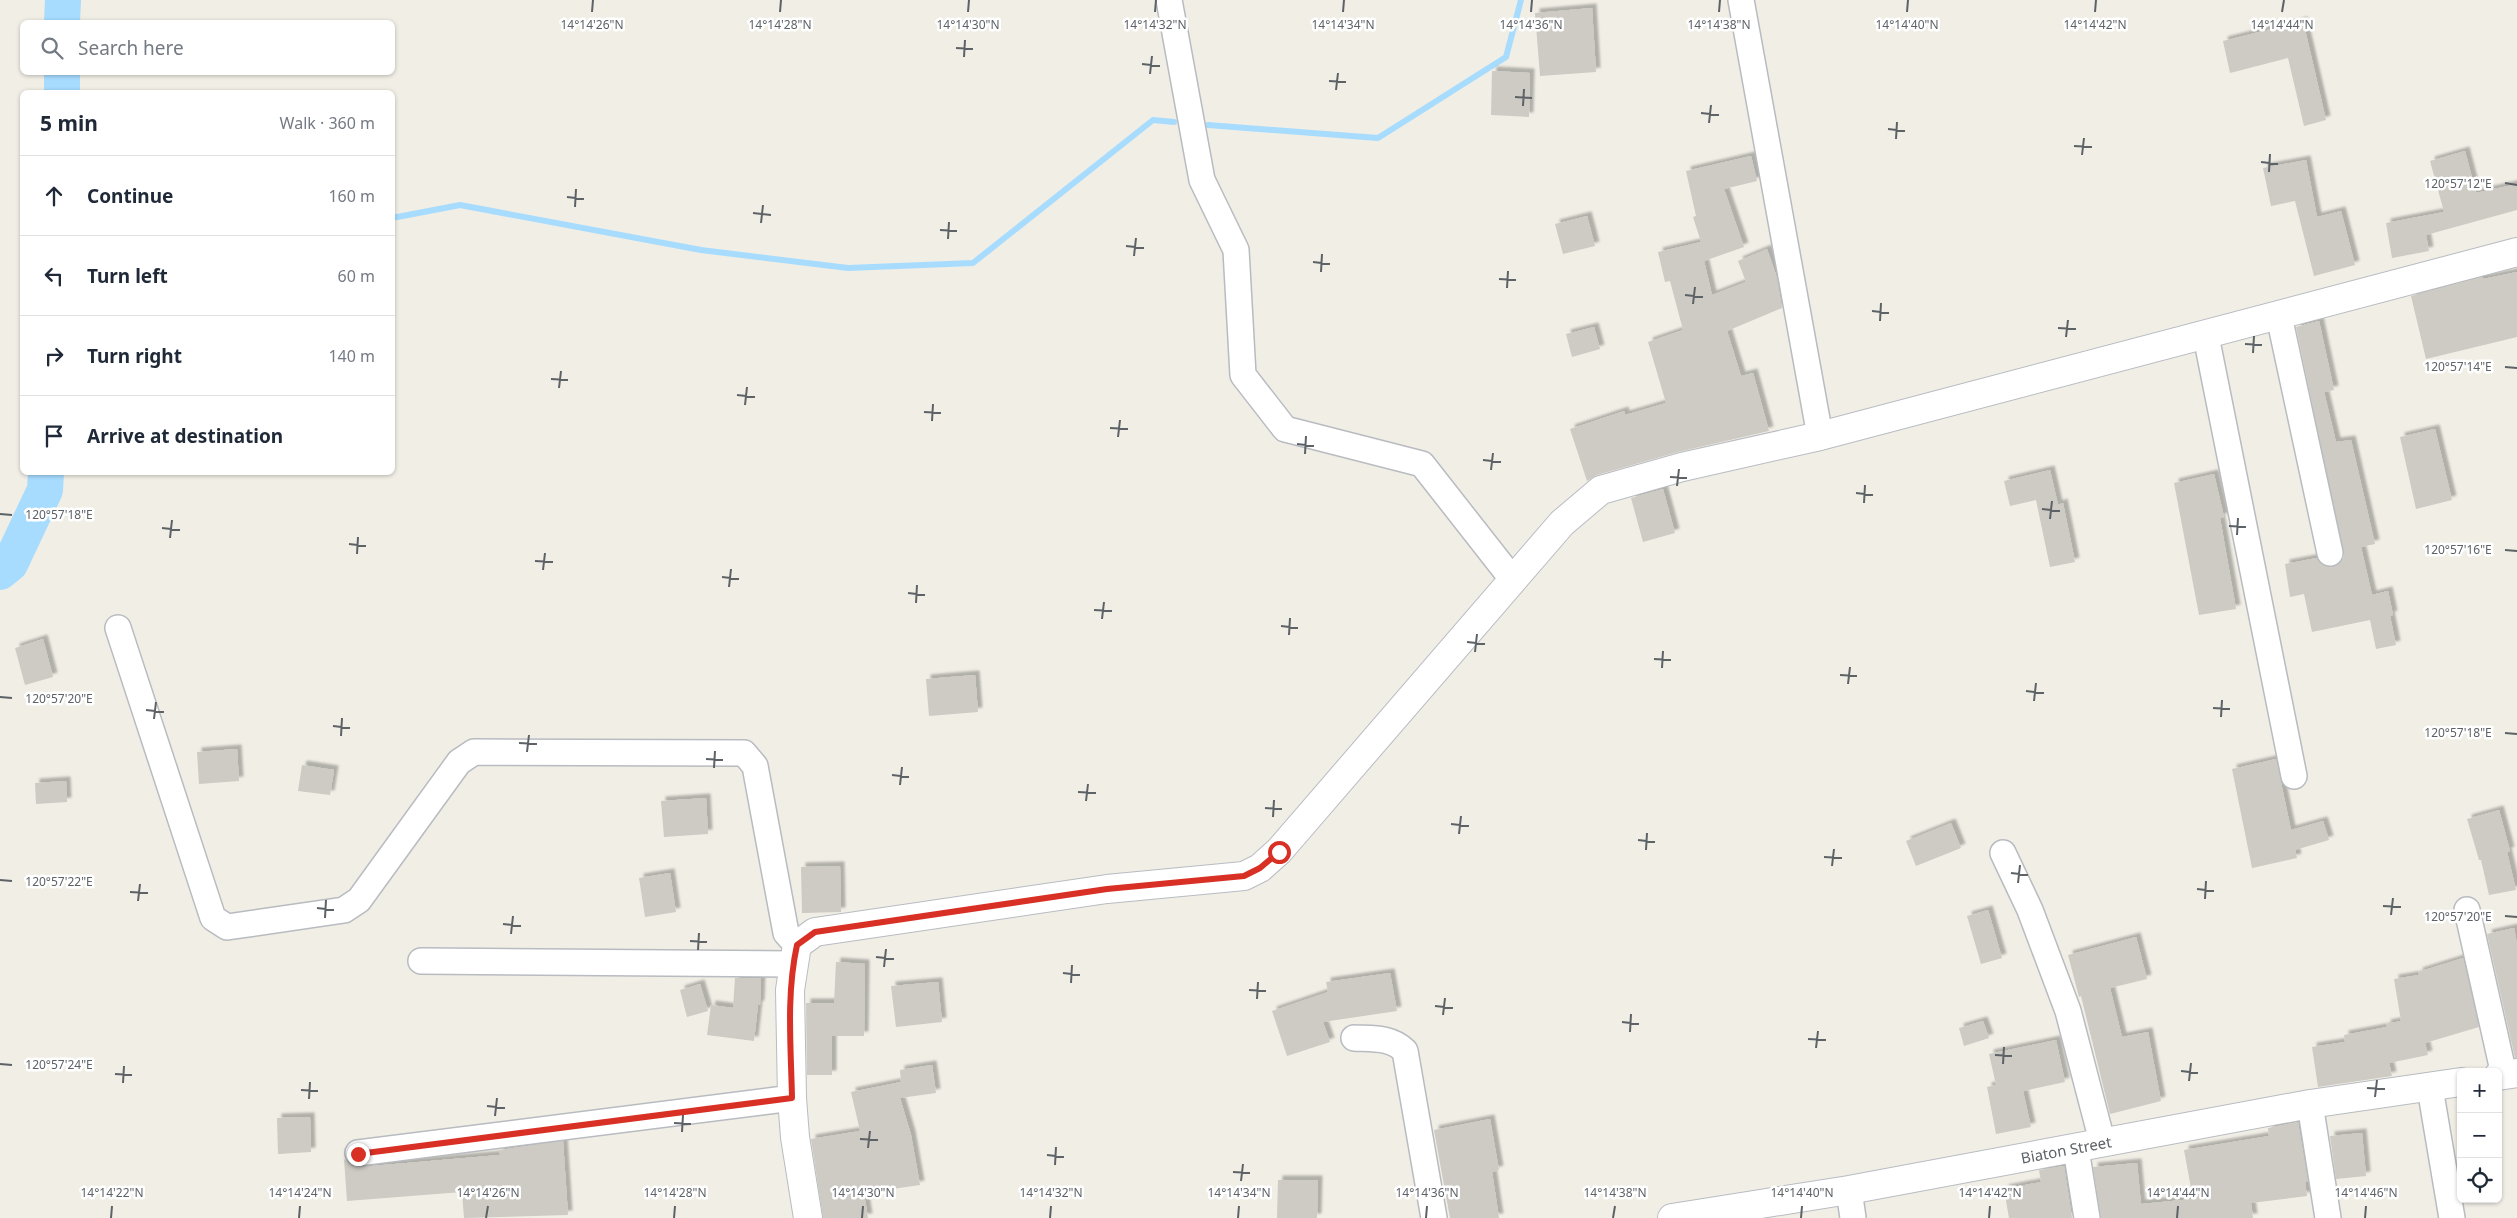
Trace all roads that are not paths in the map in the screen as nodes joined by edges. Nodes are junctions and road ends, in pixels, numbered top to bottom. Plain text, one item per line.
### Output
1 (1169, 0) edge
2 (1741, 0) edge
3 (2517, 252) edge
4 (2279, 316) junction
5 (2206, 336) junction
6 (1820, 436) junction
7 (2330, 553) dead end
8 (1513, 580) junction
9 (118, 628) dead end
10 (2294, 776) dead end
11 (2004, 854) dead end
12 (2467, 910) dead end
13 (795, 954) junction
14 (421, 961) dead end
15 (1354, 1038) dead end
16 (2506, 1075) edge
17 (2457, 1083) edge
18 (2430, 1088) junction
19 (792, 1098) junction
20 (2310, 1104) junction
21 (2102, 1142) junction
22 (2076, 1149) junction
23 (358, 1154) dead end
24 (1849, 1190) junction
25 (808, 1218) edge
26 (1434, 1218) edge
27 (1672, 1218) edge
28 (1853, 1218) edge
29 (2087, 1218) edge
30 (2328, 1218) edge
31 (2452, 1218) edge

1 - 8 street
2 - 6 street
3 - 4 street
4 - 5 street
4 - 7 street
5 - 6 street
5 - 10 street
6 - 8 street
8 - 13 street
9 - 13 street
11 - 21 street
12 - 16 street
13 - 14 street
13 - 19 street
15 - 26 street
17 - 18 street, Biaton Street
18 - 20 street, Biaton Street
18 - 31 street
19 - 23 street
19 - 25 street
20 - 21 street, Biaton Street
20 - 30 street
21 - 22 street, Biaton Street
22 - 24 street, Biaton Street
22 - 29 street
24 - 27 street, Biaton Street
24 - 28 street

